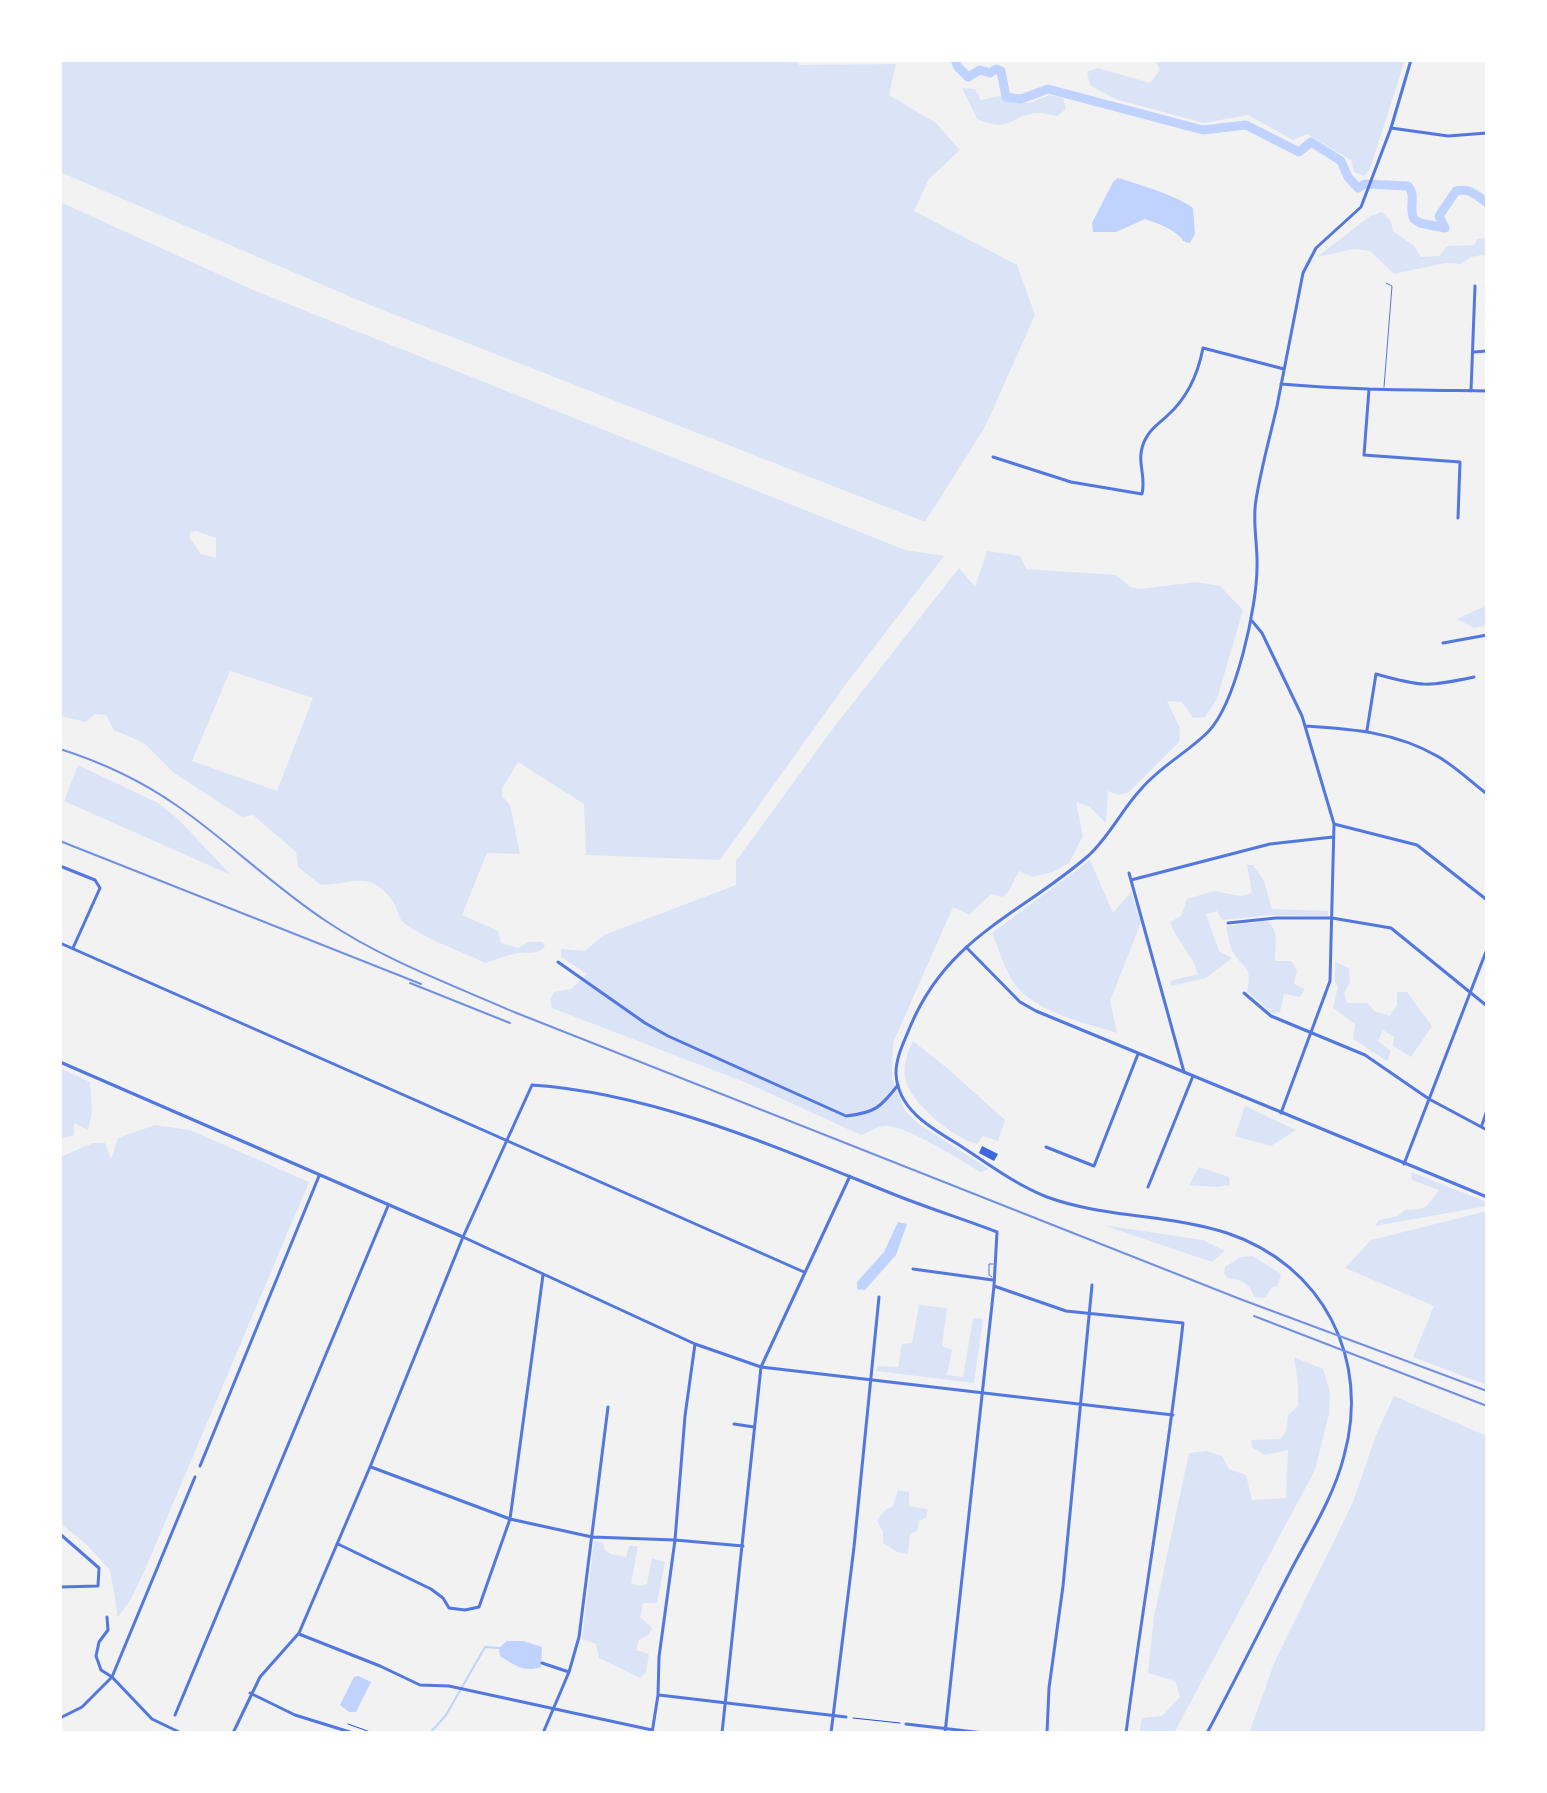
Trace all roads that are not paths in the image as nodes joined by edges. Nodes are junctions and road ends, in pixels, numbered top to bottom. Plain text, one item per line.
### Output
1 (1411, 60) edge
2 (1391, 128) junction
3 (1487, 133) edge
4 (1386, 283) dead end
5 (1475, 286) dead end
6 (1487, 351) edge
7 (1474, 352) junction
8 (1284, 369) junction
9 (1281, 384) junction
10 (1384, 387) junction
11 (1369, 389) junction
12 (1471, 391) junction
13 (1487, 391) edge
14 (993, 457) dead end
15 (1458, 518) dead end
16 (1252, 621) junction
17 (1487, 635) edge
18 (1443, 643) dead end
19 (1474, 677) dead end
20 (1305, 726) junction
21 (1367, 730) junction
22 (1487, 794) edge
23 (1334, 824) junction
24 (1333, 837) junction
25 (60, 866) edge
26 (1129, 873) dead end
27 (1131, 880) junction
28 (1487, 900) edge
29 (1332, 918) junction
30 (1228, 923) dead end
31 (60, 943) edge
32 (966, 947) junction
33 (73, 948) junction
34 (1487, 949) edge
35 (558, 962) dead end
36 (1244, 993) dead end
37 (1470, 994) junction
38 (1487, 1006) edge
39 (1311, 1034) junction
40 (1138, 1054) junction
41 (60, 1062) edge
42 (1184, 1072) junction
43 (1193, 1076) junction
44 (898, 1085) junction
45 (1429, 1099) junction
46 (1487, 1110) edge
47 (1281, 1113) junction
48 (1481, 1126) junction
49 (1487, 1130) edge
50 (505, 1140) junction
51 (1046, 1147) dead end
52 (1404, 1164) junction
53 (319, 1176) junction
54 (850, 1176) junction
55 (1148, 1187) dead end
56 (1487, 1197) edge
57 (388, 1205) junction
58 (463, 1237) junction
59 (913, 1269) dead end
60 (804, 1272) junction
61 (543, 1275) junction
62 (994, 1279) junction
63 (1092, 1285) dead end
64 (994, 1286) junction
65 (879, 1297) dead end
66 (1089, 1314) junction
67 (695, 1344) junction
68 (761, 1367) junction
69 (871, 1379) junction
70 (980, 1392) junction
71 (1081, 1404) junction
72 (608, 1407) dead end
73 (1173, 1415) junction
74 (734, 1424) dead end
75 (754, 1427) junction
76 (200, 1466) dead end
77 (370, 1467) junction
78 (195, 1477) dead end
79 (510, 1519) junction
80 (60, 1534) edge
81 (592, 1537) junction
82 (675, 1540) junction
83 (337, 1544) junction
84 (743, 1546) junction
85 (60, 1587) edge
86 (107, 1617) dead end
87 (299, 1633) junction
88 (542, 1663) dead end
89 (569, 1672) junction
90 (112, 1677) junction
91 (250, 1693) junction
92 (658, 1695) junction
93 (726, 1703) junction
94 (552, 1707) junction
95 (833, 1714) junction
96 (175, 1715) dead end
97 (846, 1717) road end
98 (60, 1718) edge
99 (906, 1724) road end
100 (946, 1730) edge
101 (652, 1732) edge
102 (181, 1733) edge
103 (233, 1733) edge
104 (353, 1733) edge
105 (543, 1733) edge
106 (722, 1733) edge
107 (831, 1733) edge
108 (984, 1733) edge
109 (1047, 1733) edge
110 (1126, 1733) edge
111 (1207, 1733) edge

1 - 2 street
2 - 3 street
2 - 8 street
4 - 10 lane
5 - 7 street
6 - 7 street
7 - 12 street
8 - 9 street
8 - 14 street
9 - 11 street
9 - 16 street
10 - 11 street
10 - 12 street
11 - 15 street
12 - 13 street
16 - 20 street
16 - 32 street
17 - 18 street
19 - 21 street
20 - 21 street
20 - 23 street
21 - 22 street
23 - 24 street
23 - 28 street
24 - 27 street
24 - 29 street
25 - 33 street
26 - 27 street
27 - 42 street
29 - 30 street
29 - 37 street
29 - 39 street
31 - 33 street
32 - 40 street
32 - 44 street
33 - 50 street
34 - 37 street
35 - 44 street
36 - 39 street
37 - 38 street
37 - 45 street
39 - 45 street
39 - 47 street
40 - 42 street
40 - 51 street
41 - 53 street
42 - 43 street
43 - 47 street
43 - 55 street
44 - 111 street
45 - 48 street
45 - 52 street
46 - 48 street
47 - 52 street
48 - 49 street
50 - 54 street
50 - 58 street
50 - 60 street
52 - 56 street
53 - 57 street
53 - 76 street
54 - 60 street
54 - 62 street
57 - 58 street
57 - 96 street
58 - 61 street
58 - 77 street
59 - 62 street
60 - 68 street
61 - 67 street
61 - 79 street
62 - 64 street
63 - 66 street
64 - 66 street
64 - 70 street
65 - 69 street
66 - 71 street
66 - 73 street
67 - 68 street
67 - 82 street
68 - 69 street
68 - 75 street
69 - 70 street
69 - 95 street
70 - 71 street
70 - 100 street
71 - 73 street
71 - 109 street
72 - 81 street
73 - 110 street
74 - 75 street
75 - 84 street
77 - 79 street
77 - 83 street
78 - 90 street
79 - 81 street
79 - 83 street
80 - 85 street
81 - 82 street
81 - 89 street
82 - 84 street
82 - 92 street
83 - 87 street
84 - 93 street
86 - 90 street
87 - 91 street
87 - 94 street
88 - 89 street
89 - 94 street
90 - 98 street
90 - 102 street
91 - 103 street
91 - 104 street
92 - 93 street
92 - 101 street
93 - 95 street
93 - 106 street
94 - 101 street
94 - 105 street
95 - 97 street
95 - 107 street
99 - 100 street
100 - 108 street

